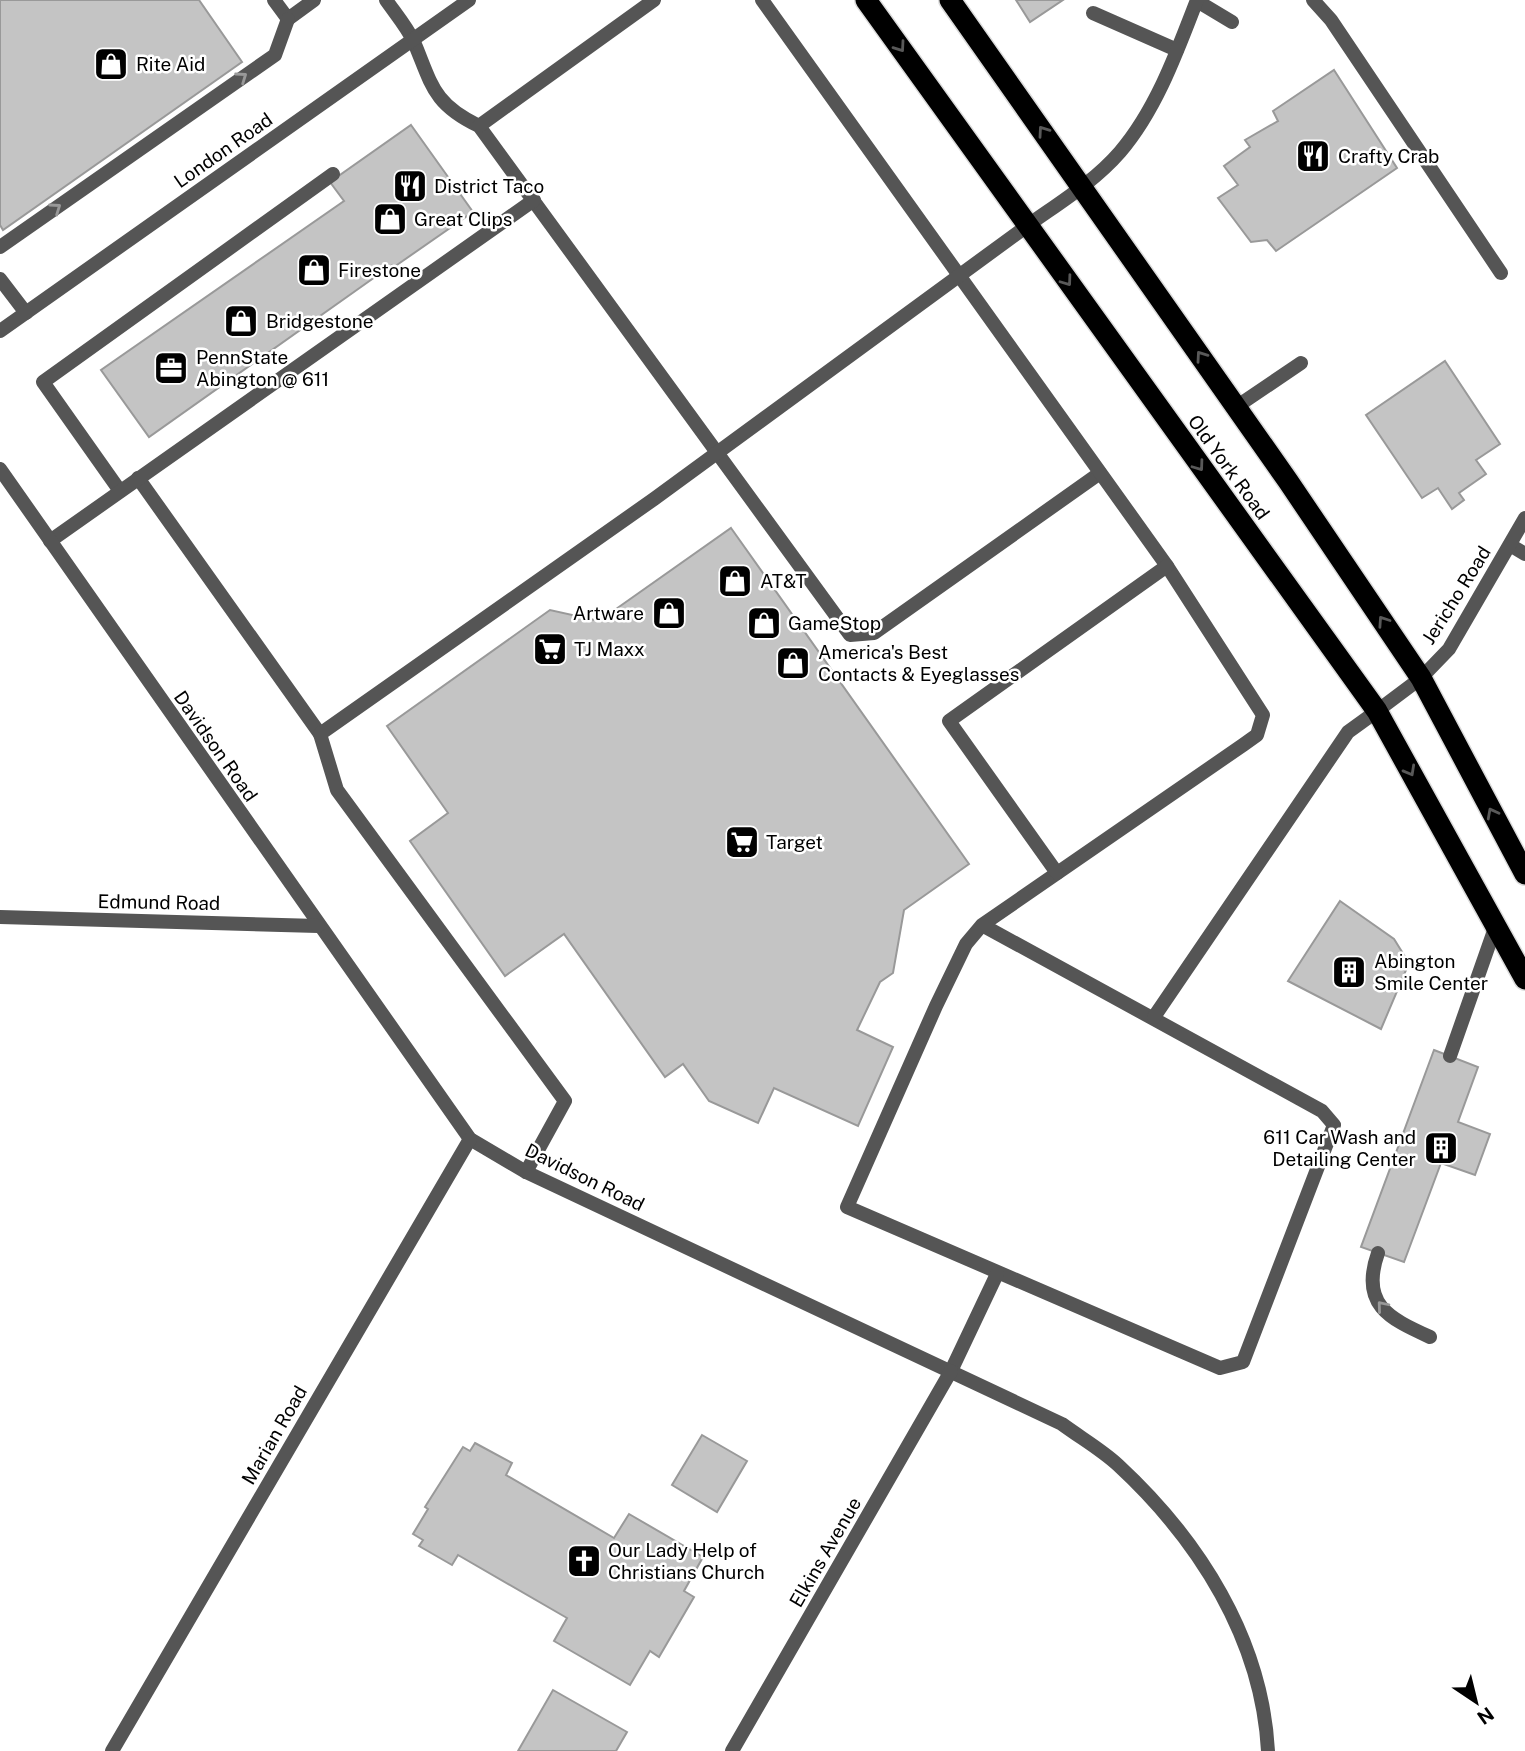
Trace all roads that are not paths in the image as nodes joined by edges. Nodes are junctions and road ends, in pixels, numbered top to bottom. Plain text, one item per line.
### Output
1 (274, 0) edge
2 (314, 0) edge
3 (386, 0) edge
4 (468, 0) edge
5 (653, 0) edge
6 (762, 0) edge
7 (866, 0) edge
8 (950, 0) edge
9 (1313, 0) edge
10 (1197, 1) edge
11 (1093, 13) dead end
12 (288, 19) junction
13 (1233, 22) dead end
14 (413, 40) junction
15 (1177, 50) junction
16 (479, 125) junction
17 (333, 174) dead end
18 (1082, 187) junction
19 (534, 201) junction
20 (1027, 226) junction
21 (0, 247) edge
22 (1501, 273) dead end
23 (959, 274) junction
24 (0, 279) edge
25 (26, 313) junction
26 (0, 331) edge
27 (1301, 363) dead end
28 (1236, 407) junction
29 (718, 450) junction
30 (0, 469) edge
31 (1100, 473) junction
32 (138, 478) junction
33 (120, 491) junction
34 (1525, 518) edge
35 (50, 541) junction
36 (1510, 545) junction
37 (1525, 554) edge
38 (1167, 566) junction
39 (1421, 678) junction
40 (1377, 711) junction
41 (320, 734) junction
42 (1057, 873) junction
43 (1525, 874) edge
44 (0, 917) edge
45 (982, 925) junction
46 (1496, 925) junction
47 (318, 926) junction
48 (1525, 979) edge
49 (1154, 1017) junction
50 (1450, 1056) dead end
51 (470, 1139) junction
52 (526, 1172) junction
53 (1378, 1253) dead end
54 (996, 1274) junction
55 (1430, 1337) dead end
56 (951, 1371) junction
57 (112, 1751) edge
58 (732, 1751) edge
59 (1268, 1751) edge

1 - 12 street
2 - 12 street
3 - 14 street
4 - 14 street, London Road
5 - 16 street
6 - 23 street
7 -> 20 highway, Old York Road
18 -> 8 highway, Old York Road
9 - 22 street
10 - 13 street
10 - 15 street
11 - 15 street
21 -> 12 street
14 - 16 street
14 - 25 street, London Road
15 - 18 street
16 - 19 street
17 - 33 street
18 - 20 street
28 -> 18 highway, Old York Road
19 - 29 street
19 - 32 street
20 - 23 street
20 -> 40 highway, Old York Road
23 - 29 street
23 - 31 street
24 - 25 street
25 - 26 street, London Road
27 - 28 street
39 -> 28 highway, Old York Road
29 - 31 street
29 - 41 street
30 - 35 street, Davidson Road
31 - 38 street
32 - 33 street
32 - 41 street
33 - 35 street
34 - 36 street, Jericho Road
35 - 47 street, Davidson Road
36 - 37 street
36 - 39 street, Jericho Road
38 - 42 street
38 - 42 street
39 - 40 street, Jericho Road
43 -> 39 highway, Old York Road
40 -> 46 highway, Old York Road
40 - 49 street, Jericho Road
41 - 52 street
42 - 45 street
44 - 47 street, Edmund Road
45 - 49 street
45 - 54 street
46 - 48 highway, Old York Road
46 - 50 street
47 - 51 street, Davidson Road
49 - 54 street
51 - 52 street, Davidson Road
51 - 57 street, Marian Road
52 - 56 street, Davidson Road
55 -> 53 street
54 - 56 street, Elkins Avenue
56 - 58 street, Elkins Avenue
56 - 59 street, Davidson Road

